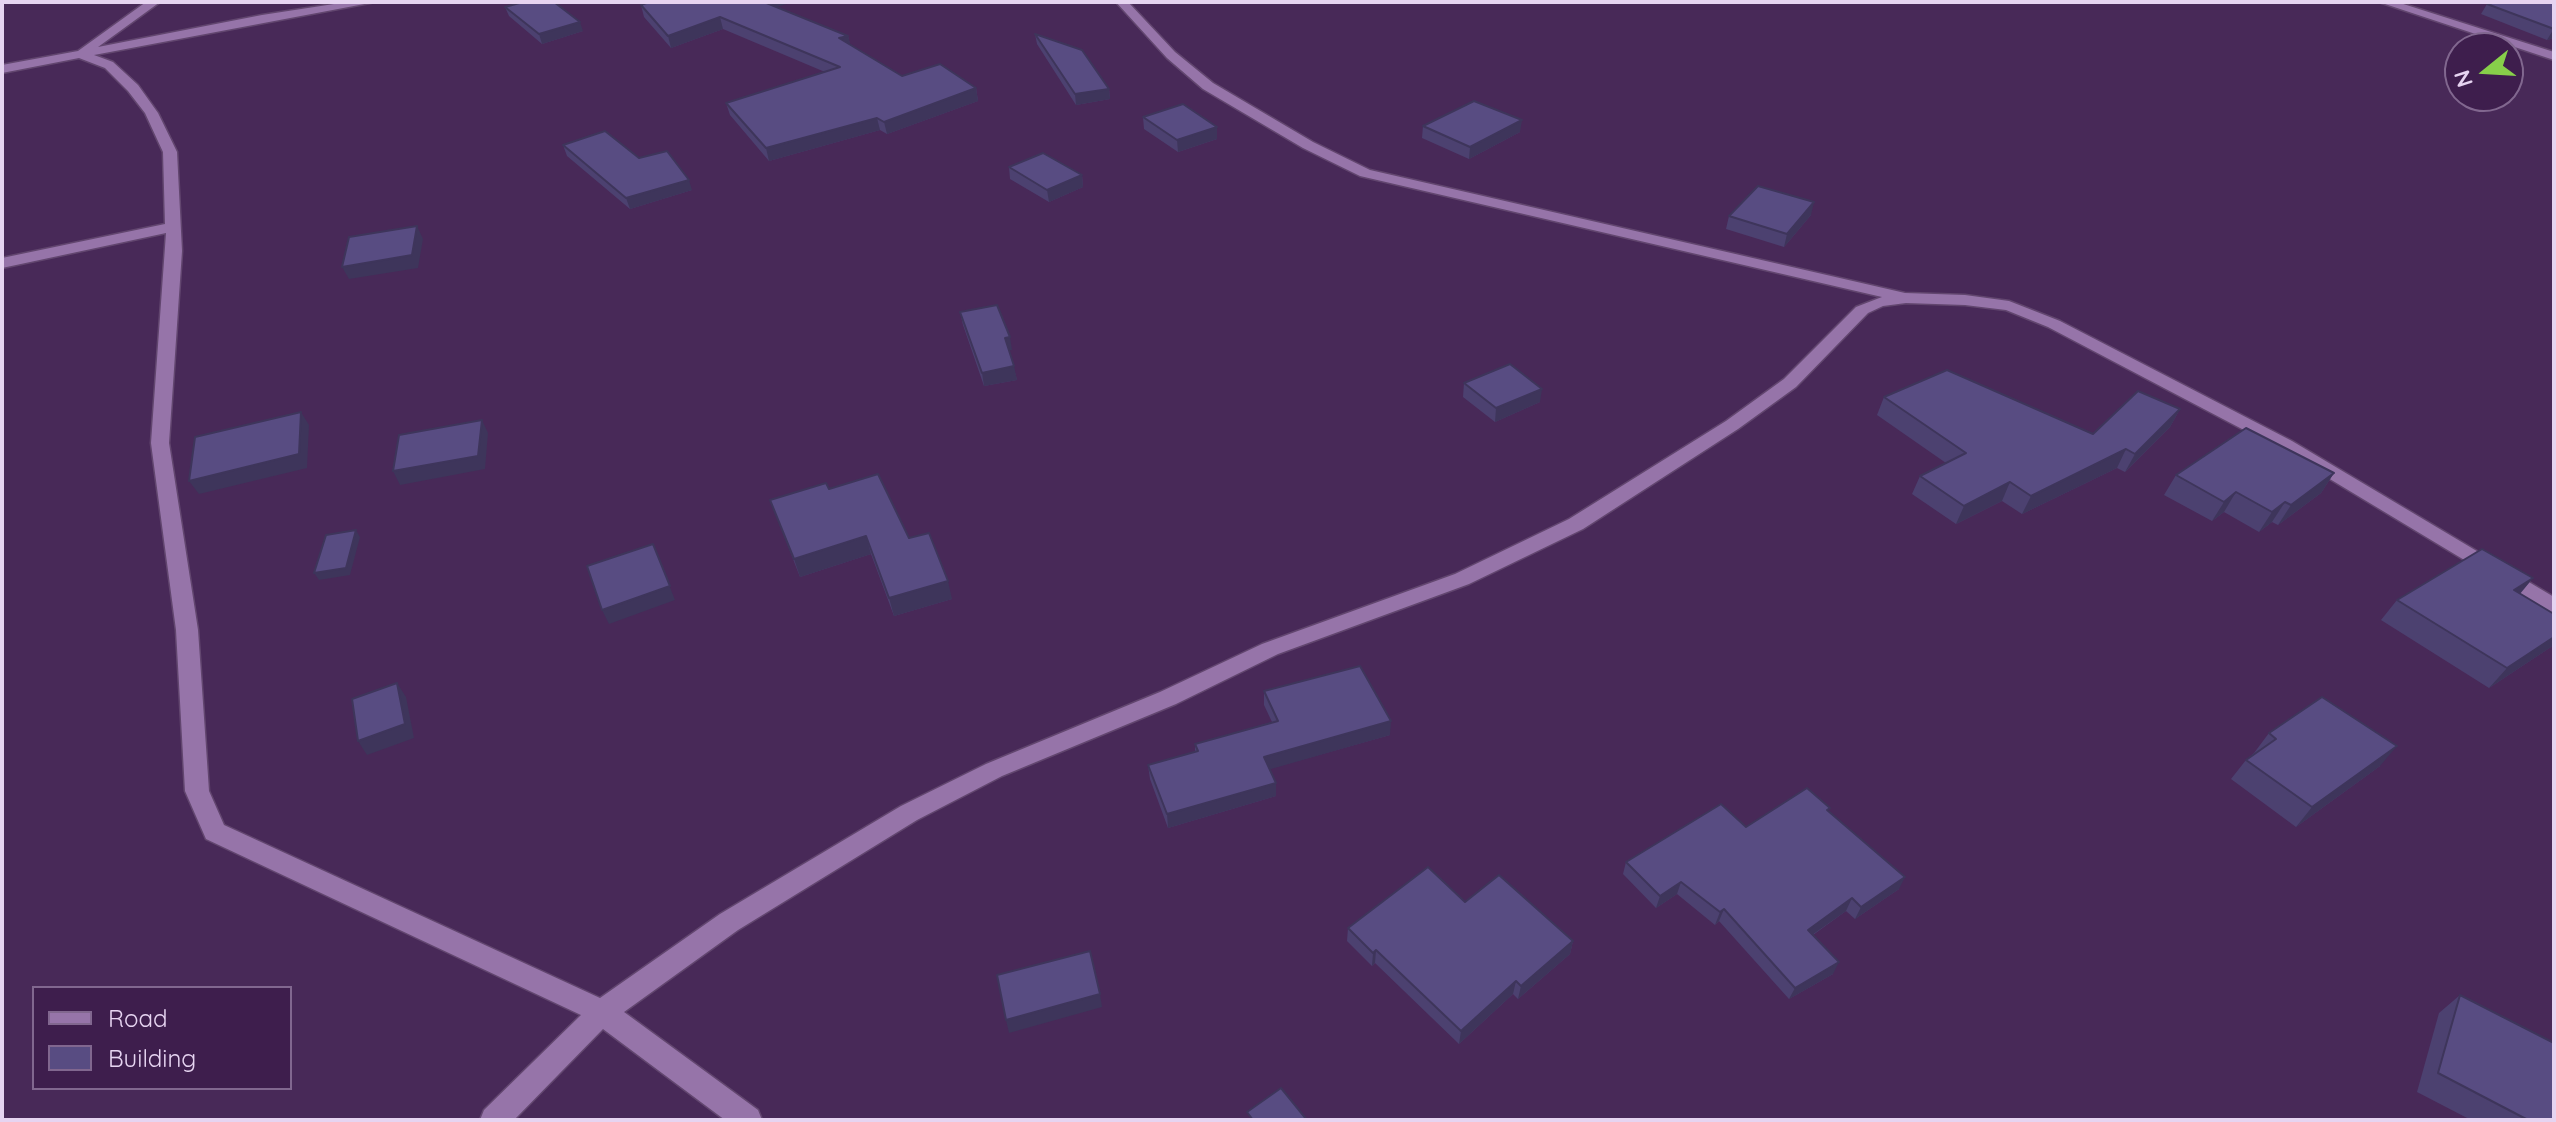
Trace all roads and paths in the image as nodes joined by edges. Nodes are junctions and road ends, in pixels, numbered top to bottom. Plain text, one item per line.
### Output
1 (154, 2) edge
2 (369, 2) edge
3 (1122, 2) edge
4 (2385, 2) edge
5 (80, 54) junction
6 (2554, 56) edge
7 (2, 69) edge
8 (173, 227) junction
9 (2, 263) edge
10 (1906, 298) junction
11 (2554, 607) edge
12 (602, 1012) junction
13 (494, 1120) edge
14 (748, 1120) edge

1 - 5 street
2 - 5 street
3 - 10 street
4 - 6 street
5 - 7 street
5 - 8 street
8 - 9 street
8 - 12 street
10 - 11 street
10 - 12 street
12 - 13 street
12 - 14 street

